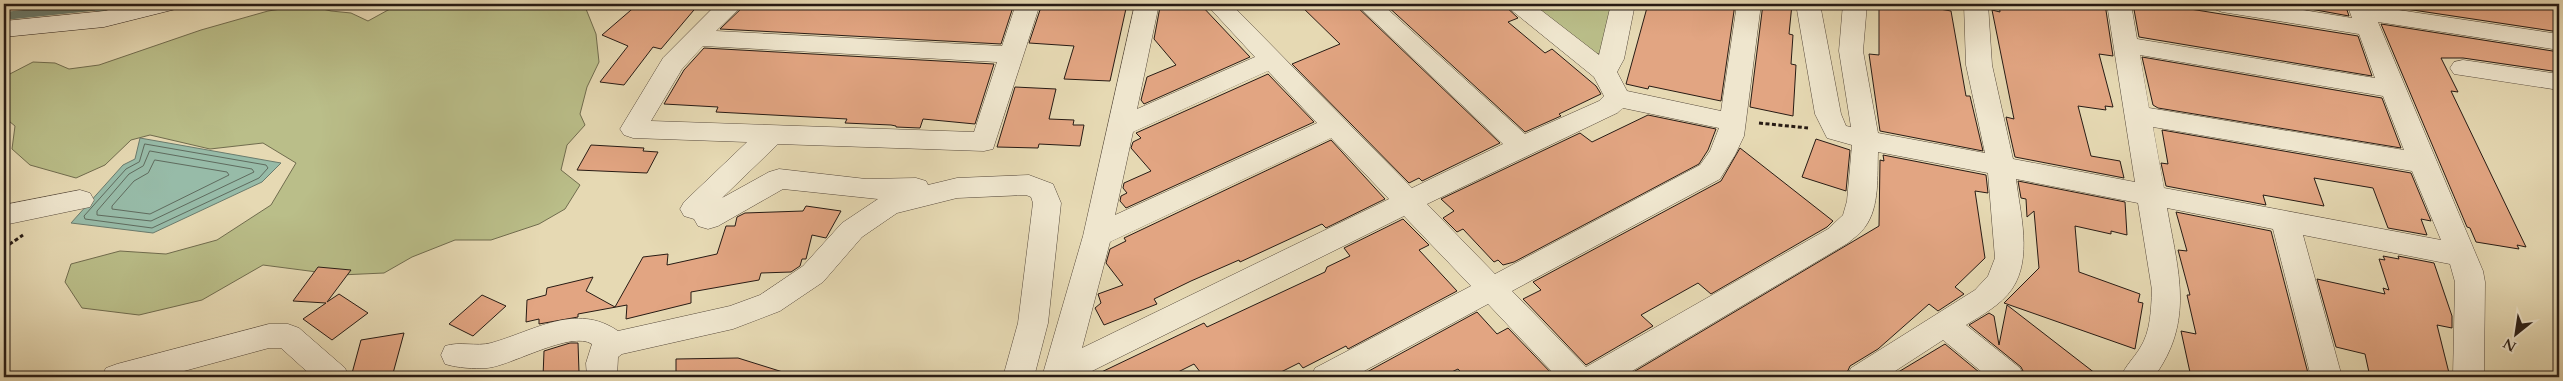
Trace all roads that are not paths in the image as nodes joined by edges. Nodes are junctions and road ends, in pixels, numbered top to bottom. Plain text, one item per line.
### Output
1 (168, 4) edge
2 (732, 4) edge
3 (1028, 4) edge
4 (1147, 4) edge
5 (1218, 4) edge
6 (1368, 4) edge
7 (1518, 4) edge
8 (1623, 4) edge
9 (1749, 4) edge
10 (1808, 4) edge
11 (1855, 4) edge
12 (1976, 4) edge
13 (2118, 4) edge
14 (2222, 4) edge
15 (2363, 14) edge
16 (4, 29) edge
17 (696, 38) junction
18 (2559, 42) edge
19 (2126, 45) junction
20 (1012, 55) junction
21 (1272, 60) junction
22 (2463, 68) dead end
23 (1604, 72) junction
24 (2559, 82) edge
25 (2393, 89) junction
26 (1618, 98) junction
27 (2137, 115) junction
28 (1732, 121) junction
29 (1121, 126) junction
30 (1333, 126) junction
31 (772, 134) junction
32 (1866, 140) junction
33 (1522, 146) junction
34 (2422, 163) junction
35 (2001, 166) junction
36 (957, 188) junction
37 (2151, 195) junction
38 (80, 200) dead end
39 (1408, 203) junction
40 (4, 215) edge
41 (2285, 221) junction
42 (1096, 236) junction
43 (2461, 255) junction
44 (1492, 289) junction
45 (1945, 325) junction
46 (614, 344) junction
47 (456, 356) dead end
48 (1061, 376) edge
49 (116, 377) edge
50 (334, 377) edge
51 (602, 377) edge
52 (1019, 377) edge
53 (1326, 377) edge
54 (1576, 377) edge
55 (1596, 377) edge
56 (1862, 377) edge
57 (2009, 377) edge
58 (2136, 377) edge
59 (2326, 377) edge
60 (2469, 377) edge

1 - 16 street
2 - 17 street
3 - 20 street
4 - 29 street
5 - 21 street
6 - 33 street
7 - 23 street
8 - 23 street
9 - 28 street
10 - 32 street
11 - 32 street
12 - 35 street
13 - 19 street
14 - 15 street
15 - 18 street
15 - 25 street
17 - 20 street
17 - 31 street
19 - 25 street
19 - 27 street
20 - 31 street
21 - 29 street
21 - 30 street
22 - 24 street
23 - 26 street
25 - 34 street
26 - 28 street
26 - 33 street
27 - 34 street
27 - 37 street
28 - 44 street
29 - 42 street
30 - 39 street
30 - 42 street
31 - 36 street
32 - 35 street
32 - 55 street
33 - 39 street
34 - 43 street
35 - 37 street
35 - 45 street
36 - 46 street
36 - 52 street
37 - 41 street
37 - 58 street
38 - 40 street
39 - 44 street
39 - 48 street
41 - 43 street
41 - 59 street
42 - 48 street
43 - 60 street
44 - 53 street
44 - 54 street
45 - 56 street
45 - 57 street
46 - 47 street
46 - 51 street
49 - 50 street

